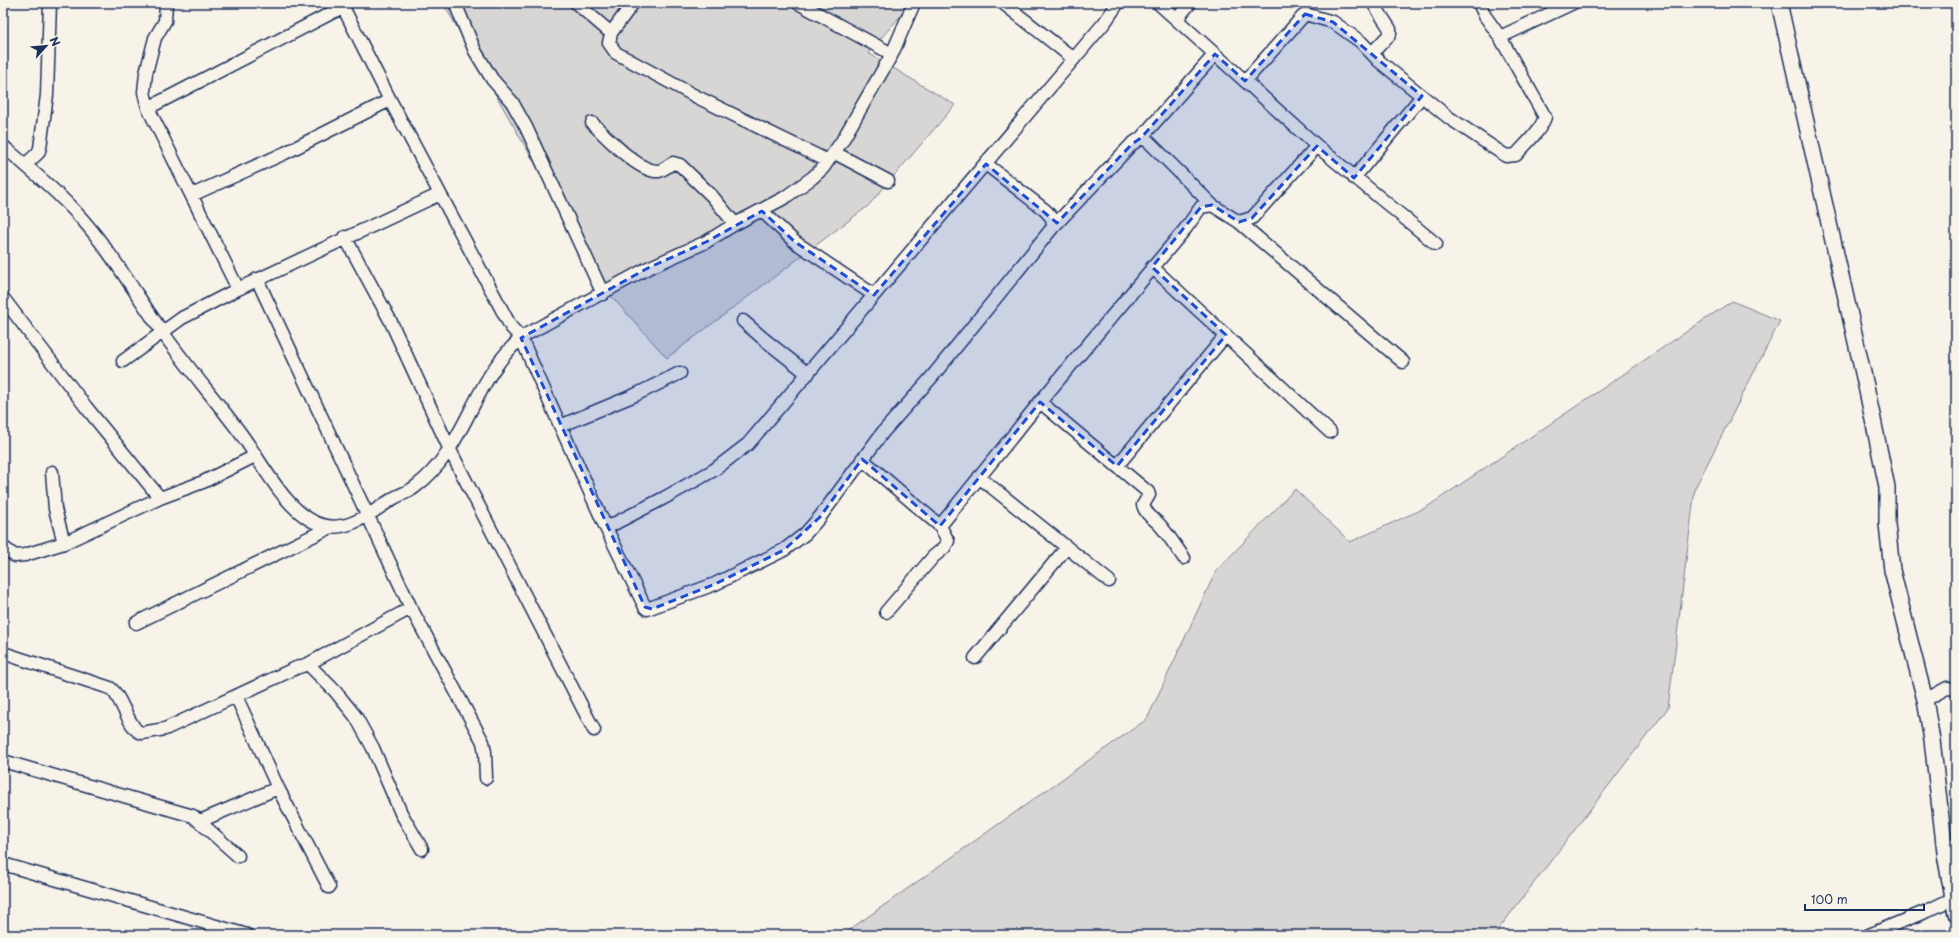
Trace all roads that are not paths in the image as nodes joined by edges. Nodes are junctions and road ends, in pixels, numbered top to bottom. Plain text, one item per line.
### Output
1 (50, 3) edge
2 (166, 3) edge
3 (455, 3) edge
4 (576, 3) edge
5 (633, 3) edge
6 (798, 3) edge
7 (914, 3) edge
8 (1003, 3) edge
9 (1118, 3) edge
10 (1158, 3) edge
11 (1190, 3) edge
12 (1373, 3) edge
13 (1479, 3) edge
14 (1573, 3) edge
15 (1779, 3) edge
16 (1177, 19) junction
17 (611, 33) junction
18 (1500, 37) junction
19 (1372, 53) junction
20 (892, 54) junction
21 (1215, 54) junction
22 (1074, 59) junction
23 (1245, 82) junction
24 (1422, 96) junction
25 (390, 100) junction
26 (148, 108) junction
27 (592, 124) dead end
28 (1141, 138) junction
29 (3, 146) edge
30 (1317, 146) junction
31 (832, 157) junction
32 (986, 164) junction
33 (25, 165) junction
34 (1354, 178) junction
35 (888, 181) dead end
36 (440, 194) junction
37 (192, 195) junction
38 (1212, 205) junction
39 (762, 211) junction
40 (1239, 222) junction
41 (735, 224) junction
42 (1053, 227) junction
43 (345, 237) junction
44 (1436, 244) dead end
45 (1152, 268) junction
46 (257, 279) junction
47 (238, 289) junction
48 (603, 294) junction
49 (874, 294) junction
50 (3, 298) edge
51 (743, 321) dead end
52 (162, 331) junction
53 (1226, 335) junction
54 (521, 338) junction
55 (123, 361) dead end
56 (1403, 362) dead end
57 (680, 373) dead end
58 (808, 374) junction
59 (1040, 402) junction
60 (560, 426) junction
61 (1330, 432) dead end
62 (450, 450) junction
63 (255, 454) junction
64 (862, 459) junction
65 (1116, 466) junction
66 (52, 472) dead end
67 (980, 477) junction
68 (160, 498) junction
69 (368, 514) junction
70 (940, 526) junction
71 (331, 527) junction
72 (606, 528) junction
73 (64, 543) junction
74 (3, 548) edge
75 (1067, 548) junction
76 (1184, 558) dead end
77 (1109, 582) dead end
78 (411, 608) junction
79 (886, 612) dead end
80 (136, 624) dead end
81 (3, 653) edge
82 (975, 658) dead end
83 (308, 664) junction
84 (1956, 689) edge
85 (236, 696) junction
86 (1925, 700) junction
87 (594, 730) dead end
88 (3, 761) edge
89 (486, 778) dead end
90 (278, 788) junction
91 (200, 822) junction
92 (1956, 844) edge
93 (422, 849) dead end
94 (238, 856) dead end
95 (1946, 860) junction
96 (3, 864) edge
97 (329, 887) dead end
98 (1952, 899) junction
99 (1956, 914) edge
100 (247, 935) edge
101 (1869, 935) edge

1 - 33 street
2 - 26 street
3 - 48 street
4 - 17 street
5 - 17 street
6 - 20 street
7 - 20 street
8 - 22 street
9 - 22 street
10 - 16 street
11 - 16 street
12 - 19 street
13 - 18 street
14 - 18 street
15 - 86 main road
16 - 21 street
17 - 31 street
18 - 24 street
19 - 23 street
19 - 24 street
20 - 31 street
21 - 23 street
21 - 28 street
22 - 32 street
23 - 30 street
24 - 34 street
25 - 26 street
25 - 36 street
25 - 37 street
26 - 37 street
27 - 41 street
28 - 38 street
28 - 42 street
29 - 33 street
30 - 34 street
30 - 40 street
31 - 35 street
31 - 39 street
32 - 42 street
32 - 49 street
33 - 52 street
34 - 44 street
36 - 43 street
36 - 54 street
37 - 47 street
38 - 40 street
38 - 45 street
39 - 41 street
39 - 49 street
40 - 56 street
41 - 48 street
42 - 64 street
43 - 46 street
43 - 62 street
45 - 53 street
45 - 59 street
46 - 47 street
46 - 69 street
47 - 52 street
48 - 54 street
49 - 58 street
50 - 68 street
51 - 58 street
52 - 55 street
52 - 63 street
53 - 61 street
53 - 65 street
54 - 60 street
54 - 62 street
57 - 60 street
58 - 72 street
59 - 65 street
59 - 67 street
60 - 72 street
62 - 69 street
62 - 87 street
63 - 68 street
63 - 71 street
64 - 70 street
64 - 72 street
65 - 76 street
66 - 73 street
67 - 70 street
67 - 75 street
68 - 73 street
69 - 71 street
69 - 78 street
70 - 79 street
71 - 80 street
73 - 74 street
75 - 77 street
75 - 82 street
78 - 83 street
78 - 89 street
81 - 85 street
83 - 85 street
83 - 93 street
84 - 86 street
85 - 90 street
86 - 95 main road
88 - 91 street
90 - 91 street
90 - 97 street
91 - 94 street
92 - 95 street
95 - 98 main road
96 - 100 street
98 - 99 main road
98 - 101 street

